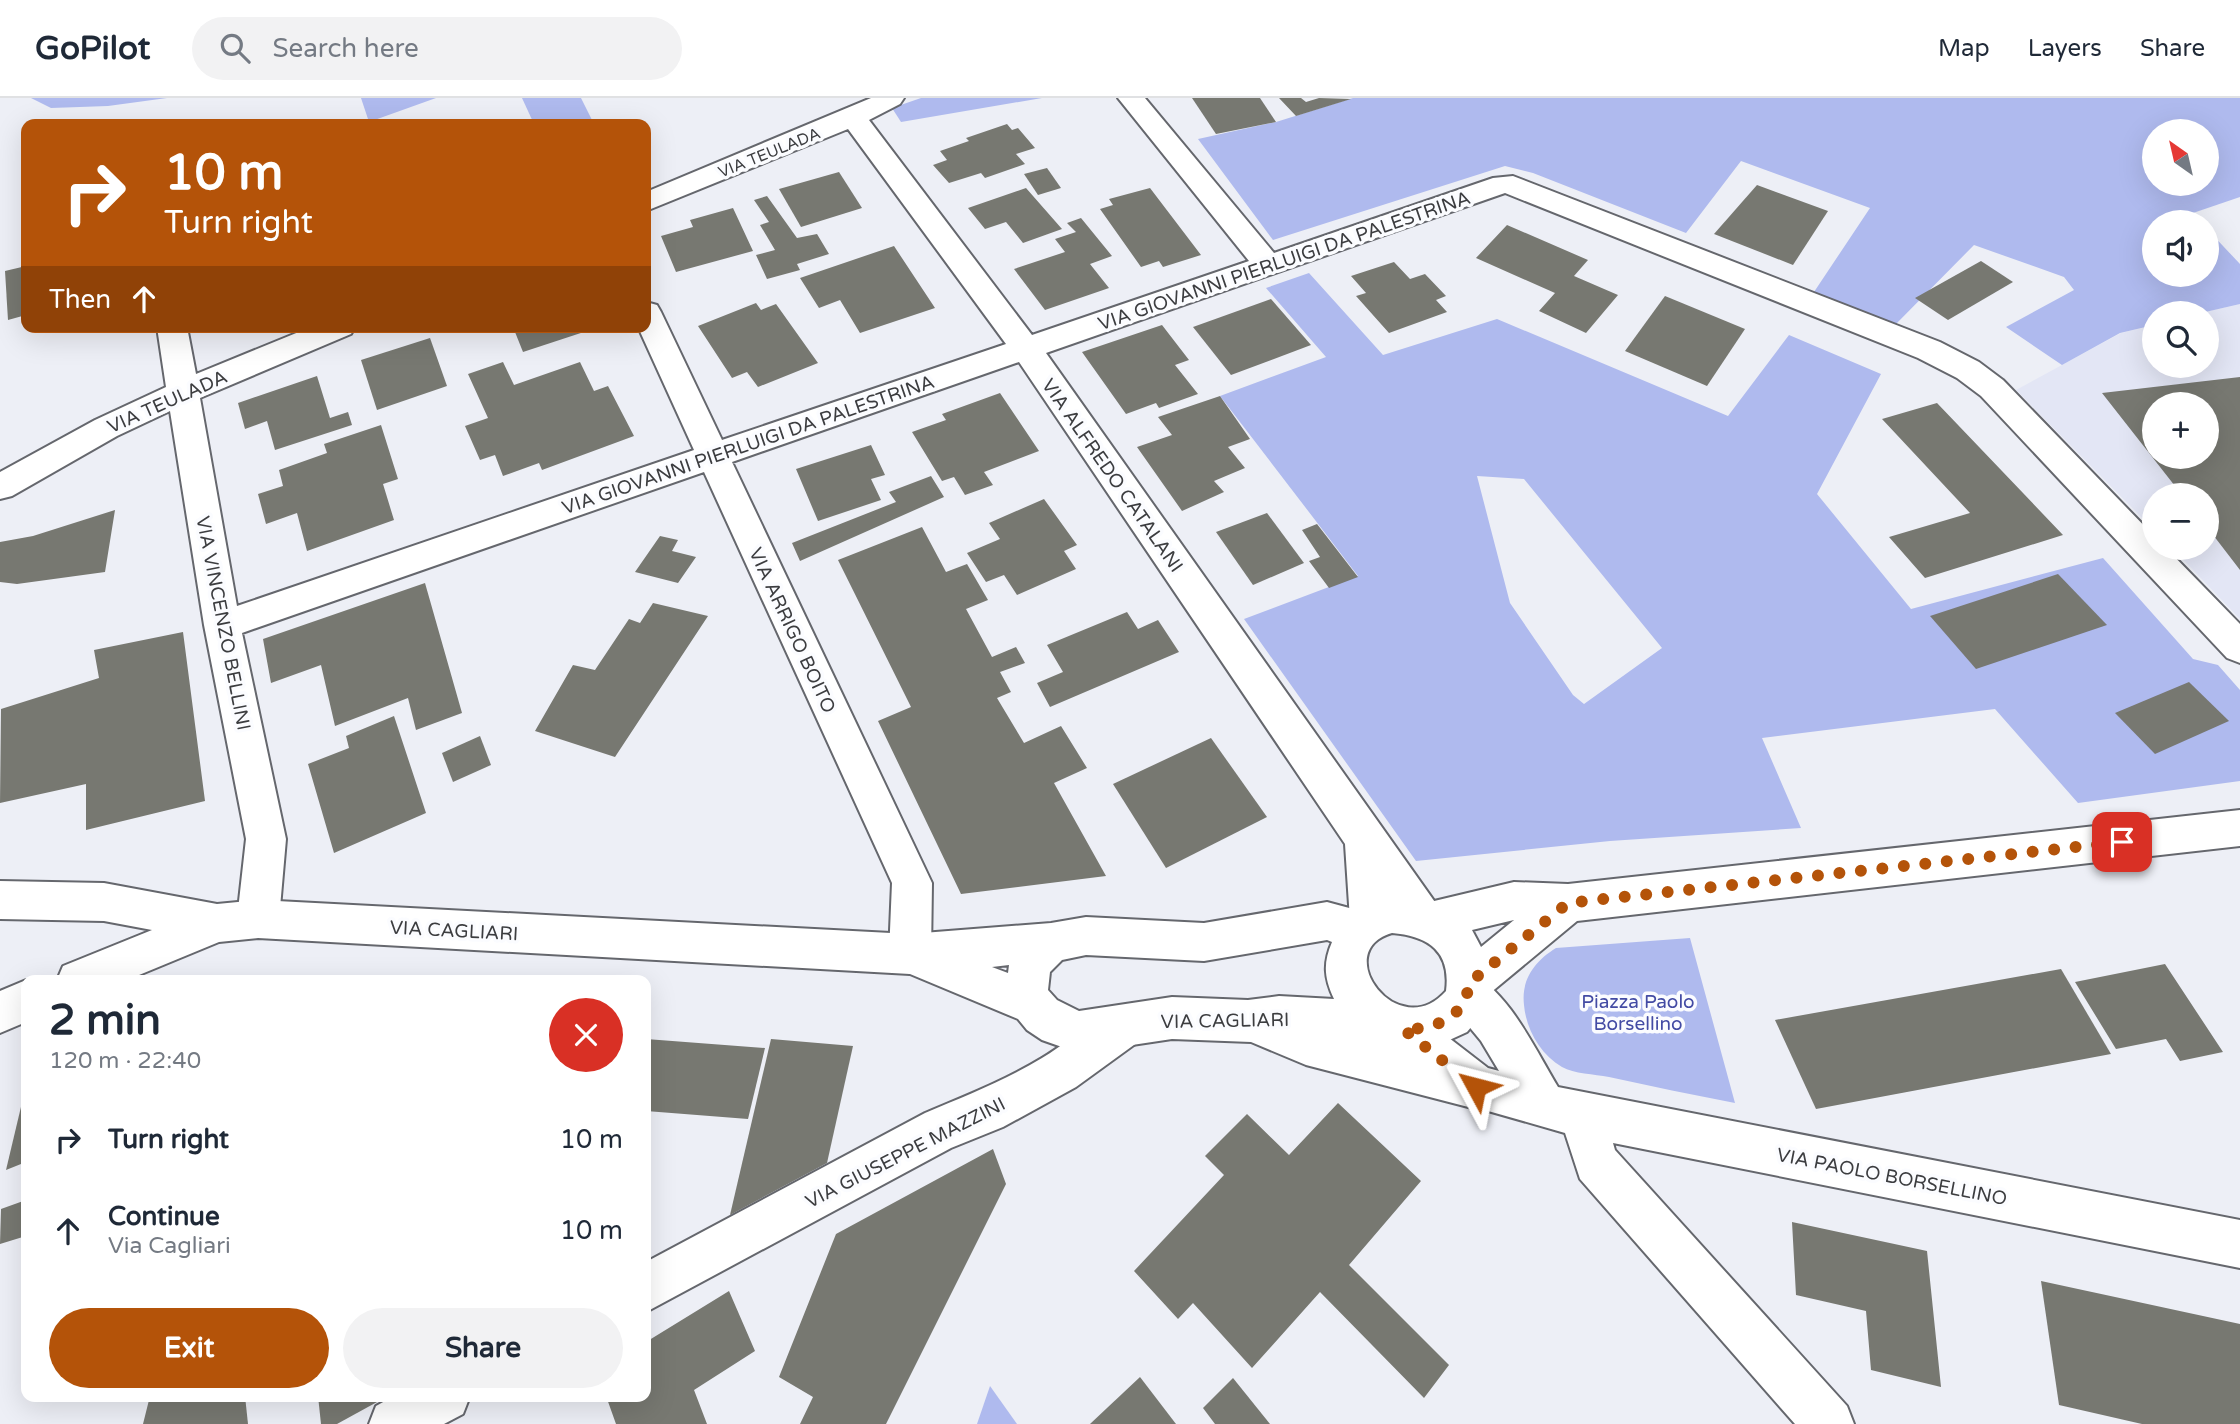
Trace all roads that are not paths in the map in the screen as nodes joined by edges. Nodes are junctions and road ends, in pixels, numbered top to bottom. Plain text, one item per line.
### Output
1 (891, 98) edge
2 (1130, 98) edge
3 (853, 117) junction
4 (651, 200) edge
5 (1268, 265) junction
6 (651, 323) edge
7 (173, 333) edge
8 (325, 333) edge
9 (1026, 348) junction
10 (183, 391) junction
11 (712, 457) junction
12 (0, 487) edge
13 (222, 625) junction
14 (2240, 648) edge
15 (2240, 828) edge
16 (1365, 840) junction
17 (0, 900) edge
18 (1568, 903) junction
19 (258, 919) junction
20 (1426, 920) junction
21 (217, 923) junction
22 (1366, 925) junction
23 (1051, 942) junction
24 (911, 954) junction
25 (90, 975) edge
26 (1468, 987) junction
27 (21, 1003) edge
28 (1032, 1004) junction
29 (0, 1012) edge
30 (1248, 1021) junction
31 (1394, 1026) junction
32 (1123, 1027) junction
33 (1476, 1087) junction
34 (1564, 1111) junction
35 (2240, 1244) edge
36 (651, 1285) edge
37 (434, 1402) edge
38 (394, 1424) edge
39 (1829, 1424) edge

1 - 3 street, VIA TEULADA
2 - 5 street
3 - 4 street, VIA TEULADA
3 - 9 street, VIA ALFREDO CATALANI
5 - 9 street, VIA GIOVANNI PIERLUIGI DA PALESTRINA
5 - 14 street, VIA GIOVANNI PIERLUIGI DA PALESTRINA
6 - 11 street, VIA ARRIGO BOITO
7 - 10 street, VIA VINCENZO BELLINI
8 - 10 street, VIA TEULADA
9 - 11 street, VIA GIOVANNI PIERLUIGI DA PALESTRINA
9 - 16 street, VIA ALFREDO CATALANI
10 - 12 street, VIA TEULADA
10 - 13 street, VIA VINCENZO BELLINI
11 - 13 street, VIA GIOVANNI PIERLUIGI DA PALESTRINA
11 - 24 street, VIA ARRIGO BOITO
13 - 19 street, VIA VINCENZO BELLINI
15 - 18 street
16 - 20 street, VIA ALFREDO CATALANI
16 - 22 street
17 - 21 street, VIA CAGLIARI
18 - 20 street
18 - 26 street
19 - 21 street, VIA CAGLIARI
19 - 24 street, VIA CAGLIARI
20 - 22 street
20 - 26 street
21 - 25 street
22 - 23 street, VIA CAGLIARI
22 - 31 street
23 - 24 street, VIA CAGLIARI
23 - 28 street
24 - 28 street, VIA CAGLIARI
26 - 31 street
26 - 34 street
27 - 29 street
28 - 32 street, VIA CAGLIARI
30 - 31 street, VIA CAGLIARI
30 - 32 street, VIA CAGLIARI
30 - 33 street
31 - 33 street, VIA PAOLO BORSELLINO
32 - 36 street, VIA GIUSEPPE MAZZINI
33 - 34 street, VIA PAOLO BORSELLINO
34 - 35 street, VIA PAOLO BORSELLINO
34 - 39 street
37 - 38 street

